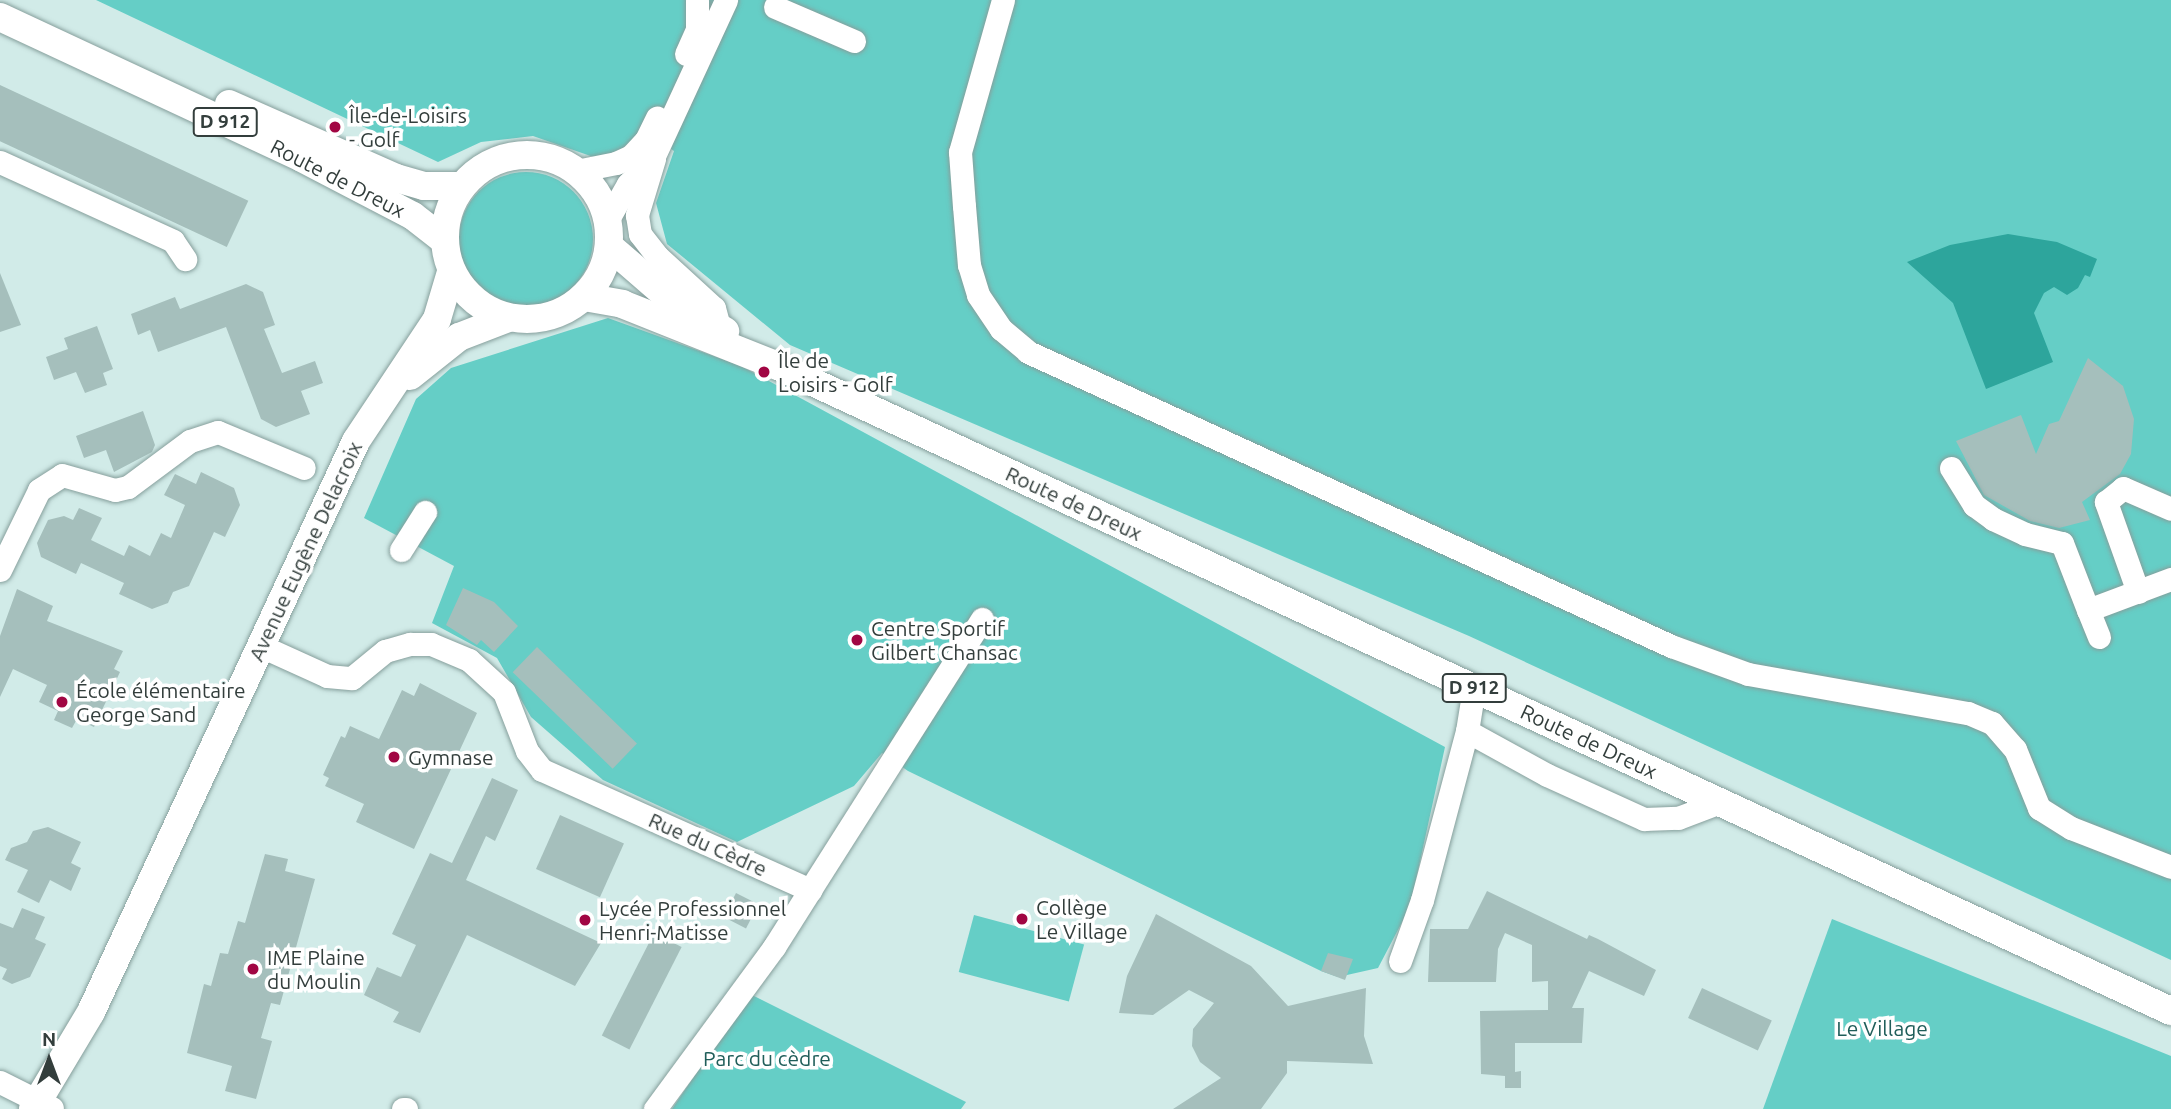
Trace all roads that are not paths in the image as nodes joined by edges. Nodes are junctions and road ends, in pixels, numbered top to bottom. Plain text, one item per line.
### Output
1 (6, 0) edge
2 (697, 0) edge
3 (726, 0) edge
4 (1003, 0) edge
5 (775, 7) dead end
6 (0, 17) edge
7 (855, 41) dead end
8 (654, 156) junction
9 (0, 162) edge
10 (576, 171) junction
11 (462, 186) junction
12 (609, 233) junction
13 (443, 240) junction
14 (185, 259) dead end
15 (451, 272) junction
16 (584, 297) junction
17 (508, 318) junction
18 (719, 327) junction
19 (778, 366) junction
20 (383, 398) junction
21 (304, 468) dead end
22 (1951, 468) dead end
23 (2171, 509) edge
24 (425, 512) dead end
25 (401, 550) dead end
26 (0, 570) edge
27 (2171, 579) edge
28 (2138, 592) junction
29 (2088, 610) junction
30 (982, 619) dead end
31 (2099, 637) dead end
32 (261, 646) junction
33 (1474, 688) junction
34 (1467, 732) junction
35 (1720, 802) junction
36 (2171, 867) edge
37 (810, 890) junction
38 (1400, 961) dead end
39 (2171, 1011) edge
40 (0, 1082) edge
41 (43, 1107) edge
42 (655, 1109) edge

1 - 11 main road, Route de Dreux / D 912
2 - 10 street
3 - 8 street
4 - 36 street
5 - 7 street
6 - 13 main road, Route de Dreux / D 912
8 - 12 street
8 - 18 street
9 - 14 street
10 - 11 main road
10 - 12 main road
11 - 13 main road
12 - 16 main road
12 - 18 main road, Route de Dreux / D 912
13 - 15 main road
15 - 17 main road
15 - 20 main road, Avenue Eugène Delacroix
16 - 17 main road
16 - 19 main road, Route de Dreux / D 912
17 - 20 main road, Avenue Eugène Delacroix
18 - 19 main road, Route de Dreux / D 912
19 - 33 main road, Route de Dreux / D 912
20 - 32 main road, Avenue Eugène Delacroix
21 - 26 street
22 - 29 street
23 - 28 street
24 - 25 street
27 - 28 street
28 - 29 street
29 - 31 street
30 - 37 street
32 - 37 street, Rue du Cèdre
32 - 41 main road, Avenue Eugène Delacroix
33 - 34 street
33 - 35 main road, Route de Dreux / D 912
34 - 35 street
34 - 38 street
35 - 39 main road, Route de Dreux / D 912
37 - 42 street
40 - 41 street

